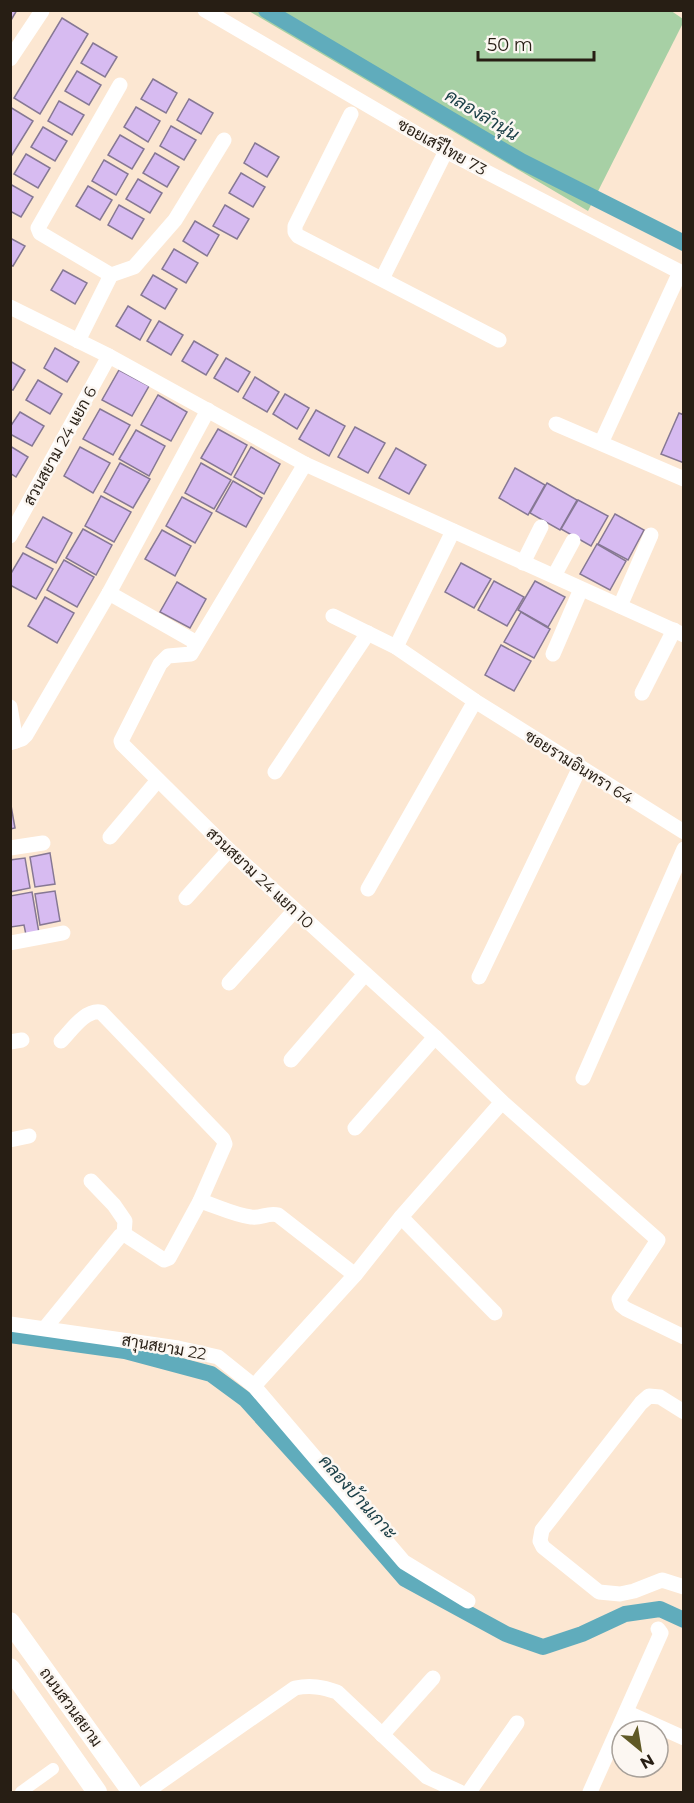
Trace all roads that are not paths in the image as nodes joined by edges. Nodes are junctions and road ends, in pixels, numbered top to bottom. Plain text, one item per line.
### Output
1 (205, 10) edge
2 (42, 11) edge
3 (10, 59) edge
4 (120, 85) dead end
5 (351, 114) dead end
6 (224, 140) dead end
7 (446, 151) junction
8 (682, 273) edge
9 (111, 275) junction
10 (382, 279) junction
11 (10, 307) edge
12 (499, 340) dead end
13 (78, 341) junction
14 (110, 356) junction
15 (208, 410) junction
16 (556, 424) dead end
17 (601, 443) junction
18 (305, 464) junction
19 (684, 479) edge
20 (541, 527) dead end
21 (453, 531) junction
22 (651, 535) dead end
23 (10, 536) edge
24 (573, 541) dead end
25 (523, 563) junction
26 (554, 576) junction
27 (581, 589) junction
28 (109, 593) junction
29 (621, 606) junction
30 (333, 616) dead end
31 (368, 633) junction
32 (679, 633) edge
33 (197, 644) junction
34 (396, 647) junction
35 (552, 654) dead end
36 (642, 693) dead end
37 (475, 701) junction
38 (10, 707) edge
39 (13, 742) edge
40 (580, 767) junction
41 (275, 772) dead end
42 (158, 780) junction
43 (684, 832) edge
44 (111, 837) dead end
45 (43, 843) dead end
46 (10, 848) edge
47 (684, 849) edge
48 (229, 850) junction
49 (368, 890) dead end
50 (186, 898) dead end
51 (294, 910) junction
52 (63, 933) dead end
53 (10, 943) edge
54 (365, 974) junction
55 (479, 977) dead end
56 (229, 983) dead end
57 (435, 1037) junction
58 (61, 1041) dead end
59 (291, 1060) dead end
60 (583, 1078) dead end
61 (502, 1102) junction
62 (355, 1128) dead end
63 (29, 1136) dead end
64 (10, 1140) edge
65 (91, 1181) dead end
66 (200, 1201) junction
67 (401, 1217) junction
68 (124, 1234) junction
69 (355, 1275) junction
70 (495, 1313) dead end
71 (10, 1324) edge
72 (45, 1328) junction
73 (684, 1337) edge
74 (254, 1386) junction
75 (684, 1412) edge
76 (684, 1587) edge
77 (468, 1601) dead end
78 (10, 1622) edge
79 (658, 1629) dead end
80 (10, 1652) edge
81 (10, 1668) edge
82 (433, 1678) dead end
83 (30, 1697) junction
84 (626, 1713) junction
85 (517, 1723) dead end
86 (83, 1725) junction
87 (382, 1735) junction
88 (684, 1738) edge
89 (53, 1769) dead end
90 (21, 1792) edge
91 (97, 1792) edge
92 (104, 1792) edge
93 (132, 1792) edge
94 (146, 1792) edge
95 (460, 1792) edge
96 (469, 1792) edge
97 (590, 1792) edge

1 - 7 street, ซอยเสรีไทย 73
2 - 3 street
4 - 9 street
5 - 10 street
6 - 9 street
7 - 8 street, ซอยเสรีไทย 73
7 - 10 street
8 - 17 street
9 - 13 street
10 - 12 street
11 - 13 street
13 - 14 street
14 - 15 street
14 - 23 street, สวนสยาม 24 แยก 6
15 - 18 street
15 - 28 street
16 - 17 street
17 - 19 street
18 - 21 street
18 - 33 street
20 - 25 street
21 - 25 street
21 - 34 street
22 - 29 street
24 - 26 street
25 - 26 street
26 - 27 street
27 - 29 street
27 - 35 street
28 - 33 street
28 - 39 street
29 - 32 street
30 - 31 street, ซอยรามอินทรา 64
31 - 34 street, ซอยรามอินทรา 64
31 - 41 street
32 - 36 street
33 - 42 street, สวนสยาม 24 แยก 10
34 - 37 street, ซอยรามอินทรา 64
37 - 40 street, ซอยรามอินทรา 64
37 - 49 street
38 - 39 street
40 - 43 street, ซอยรามอินทรา 64
40 - 55 street
42 - 44 street
42 - 48 street, สวนสยาม 24 แยก 10
45 - 46 street
47 - 60 street
48 - 50 street
48 - 51 street, สวนสยาม 24 แยก 10
51 - 54 street, สวนสยาม 24 แยก 10
51 - 56 street
52 - 53 street
54 - 57 street, สวนสยาม 24 แยก 10
54 - 59 street
57 - 61 street, สวนสยาม 24 แยก 10
57 - 62 street
58 - 66 street
61 - 67 street
61 - 73 street, สวนสยาม 24 แยก 10
63 - 64 street
65 - 68 street
66 - 68 street
66 - 69 street
67 - 69 street
67 - 70 street
68 - 72 street
69 - 74 street
71 - 72 street, สาุนสยาม 22
72 - 74 street, สาุนสยาม 22
74 - 77 street, สาุนสยาม 22
75 - 76 street
78 - 86 street, ถนนสวนสยาม
79 - 84 street
80 - 83 street
81 - 83 street, ถนนสวนสยาม
82 - 87 street
83 - 91 street, ถนนสวนสยาม
84 - 88 street
84 - 97 street
85 - 96 street
86 - 92 street
86 - 93 street, ถนนสวนสยาม
87 - 94 street
87 - 95 street
89 - 90 street

